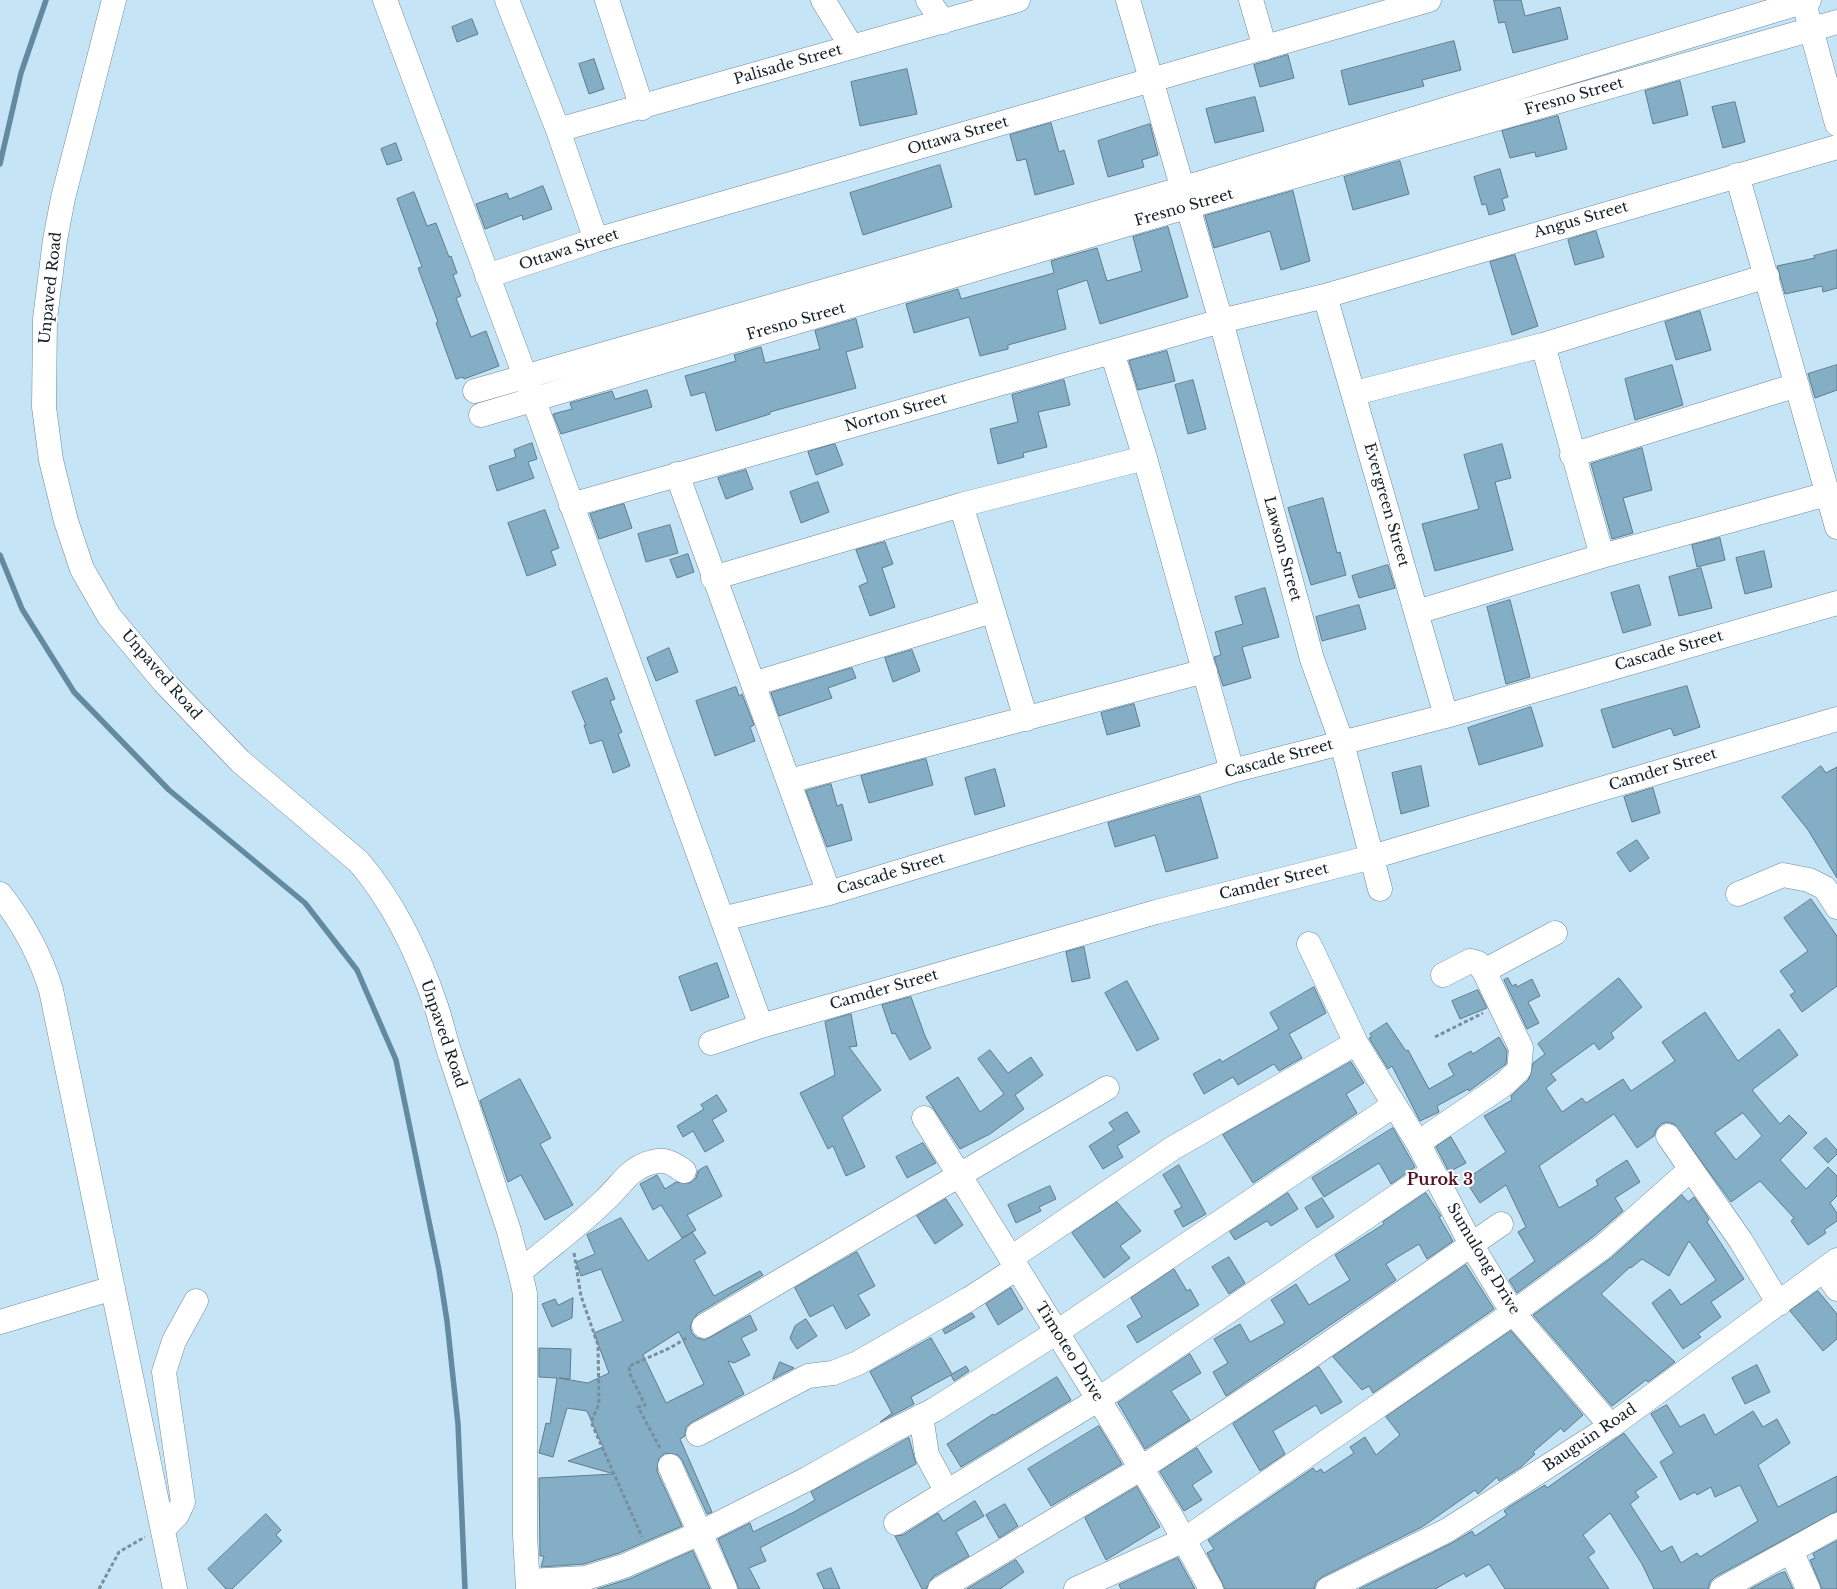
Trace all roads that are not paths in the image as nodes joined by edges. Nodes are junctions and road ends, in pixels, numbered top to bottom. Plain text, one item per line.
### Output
1 (114, 0) edge
2 (385, 0) edge
3 (507, 0) edge
4 (607, 0) edge
5 (823, 0) edge
6 (928, 0) edge
7 (1018, 0) edge
8 (1128, 0) edge
9 (1251, 0) edge
10 (1429, 0) edge
11 (1805, 0) edge
12 (943, 22) junction
13 (1837, 22) edge
14 (1811, 29) junction
15 (851, 46) junction
16 (1265, 48) junction
17 (1150, 80) junction
18 (642, 108) junction
19 (1837, 124) edge
20 (558, 130) junction
21 (1837, 147) edge
22 (1737, 175) junction
23 (1184, 198) junction
24 (596, 240) junction
25 (487, 276) junction
26 (1767, 276) junction
27 (1325, 296) junction
28 (1221, 321) junction
29 (1543, 345) junction
30 (1112, 352) junction
31 (525, 376) junction
32 (1797, 386) junction
33 (475, 391) dead end
34 (1355, 393) junction
35 (533, 398) junction
36 (481, 414) dead end
37 (1572, 454) junction
38 (1145, 458) junction
39 (677, 474) junction
40 (1827, 494) junction
41 (961, 505) junction
42 (571, 506) junction
43 (1837, 527) edge
44 (1602, 556) junction
45 (714, 578) junction
46 (1837, 603) edge
47 (992, 612) junction
48 (1418, 612) junction
49 (1205, 671) junction
50 (754, 684) junction
51 (1446, 716) junction
52 (1026, 719) junction
53 (1837, 719) edge
54 (1342, 743) junction
55 (1232, 771) junction
56 (789, 781) junction
57 (1372, 857) junction
58 (1380, 889) dead end
59 (829, 893) junction
60 (0, 894) edge
61 (1738, 894) dead end
62 (1837, 907) edge
63 (722, 919) junction
64 (1555, 933) dead end
65 (1309, 944) dead end
66 (1484, 970) junction
67 (1443, 975) dead end
68 (761, 1026) junction
69 (711, 1043) dead end
70 (1356, 1043) junction
71 (1107, 1088) dead end
72 (1394, 1105) junction
73 (924, 1118) dead end
74 (1668, 1136) dead end
75 (1418, 1143) junction
76 (1691, 1169) junction
77 (684, 1171) dead end
78 (1431, 1173) junction
79 (959, 1175) junction
80 (1501, 1224) dead end
81 (1472, 1246) junction
82 (1014, 1263) junction
83 (521, 1271) junction
84 (1833, 1273) edge
85 (113, 1288) junction
86 (196, 1300) dead end
87 (1779, 1304) junction
88 (1514, 1313) junction
89 (0, 1322) edge
90 (704, 1326) road end
91 (1057, 1332) junction
92 (1099, 1398) junction
93 (921, 1416) junction
94 (1611, 1426) junction
95 (698, 1434) dead end
96 (670, 1466) road end
97 (1140, 1469) junction
98 (947, 1492) junction
99 (896, 1524) dead end
100 (1837, 1525) edge
101 (163, 1529) junction
102 (700, 1533) junction
103 (1184, 1540) junction
104 (1791, 1551) junction
105 (528, 1585) edge
106 (175, 1589) edge
107 (725, 1589) edge
108 (940, 1589) edge
109 (1076, 1589) edge
110 (1211, 1589) edge
111 (1328, 1589) edge
112 (1723, 1589) edge
113 (1808, 1589) edge

1 - 83 street, Unpaved Road
2 - 25 street
3 - 20 street
4 - 18 street
5 - 15 street
6 - 12 street
7 - 12 street, Palisade Street
8 - 17 street, Lawson Street
9 - 16 street
10 - 16 street, Ottawa Street
11 - 14 street
11 - 23 street, Fresno Street
12 - 15 street, Palisade Street
13 - 14 street, Fresno Street
14 - 19 street
14 - 23 street, Fresno Street
15 - 18 street, Palisade Street
16 - 17 street, Ottawa Street
17 - 23 street, Lawson Street
17 - 24 street, Ottawa Street
18 - 20 street, Palisade Street
20 - 24 street
21 - 22 street, Angus Street
22 - 26 street
22 - 27 street, Angus Street
23 - 28 street, Lawson Street
23 - 31 street, Fresno Street
23 - 35 street, Fresno Street
24 - 25 street, Ottawa Street
25 - 31 street
26 - 29 street
26 - 32 street
27 - 28 street, Angus Street
27 - 34 street, Evergreen Street
28 - 30 street, Norton Street
28 - 54 street, Lawson Street
29 - 34 street
29 - 37 street
30 - 38 street
30 - 39 street, Norton Street
31 - 33 street, Fresno Street
31 - 35 street
32 - 37 street
32 - 40 street
34 - 48 street, Evergreen Street
35 - 36 street, Fresno Street
35 - 42 street
37 - 44 street
38 - 41 street
38 - 49 street
39 - 42 street, Norton Street
39 - 45 street
40 - 43 street
40 - 44 street
41 - 45 street
41 - 47 street
42 - 63 street
44 - 48 street
45 - 50 street
46 - 51 street, Cascade Street
47 - 50 street
47 - 52 street
48 - 51 street, Evergreen Street
49 - 52 street
49 - 55 street
50 - 56 street
51 - 54 street, Cascade Street
52 - 56 street
53 - 57 street, Camder Street
54 - 55 street, Cascade Street
54 - 57 street, Lawson Street
55 - 59 street, Cascade Street
56 - 59 street
57 - 58 street, Lawson Street
57 - 68 street, Camder Street
59 - 63 street, Cascade Street
60 - 85 street
61 - 62 street
63 - 68 street
64 - 66 street
65 - 70 street, Sumulong Drive
66 - 67 street
66 - 75 street
68 - 69 street, Camder Street
70 - 72 street, Sumulong Drive
70 - 82 street
71 - 79 street
72 - 75 street, Sumulong Drive
72 - 91 street
73 - 79 street, Timoteo Drive
74 - 76 street
75 - 78 street, Sumulong Drive
76 - 87 street
76 - 88 street
77 - 83 street
78 - 81 street, Sumulong Drive
78 - 92 street
79 - 82 street, Timoteo Drive
79 - 90 street
80 - 81 street
81 - 88 street, Sumulong Drive
81 - 97 street
82 - 91 street, Timoteo Drive
82 - 95 street
83 - 105 street, Unpaved Road
84 - 87 street, Bauguin Road
85 - 89 street
85 - 101 street
86 - 101 street
87 - 94 street, Bauguin Road
88 - 94 street, Sumulong Drive
88 - 103 street
91 - 92 street, Timoteo Drive
91 - 93 street
92 - 97 street, Timoteo Drive
92 - 98 street
93 - 98 street
93 - 102 street
94 - 111 street, Bauguin Road
96 - 102 street
97 - 103 street, Timoteo Drive
97 - 108 street
98 - 99 street
100 - 104 street
101 - 106 street
102 - 105 street
102 - 107 street
103 - 109 street
103 - 110 street, Timoteo Drive
104 - 112 street
104 - 113 street

